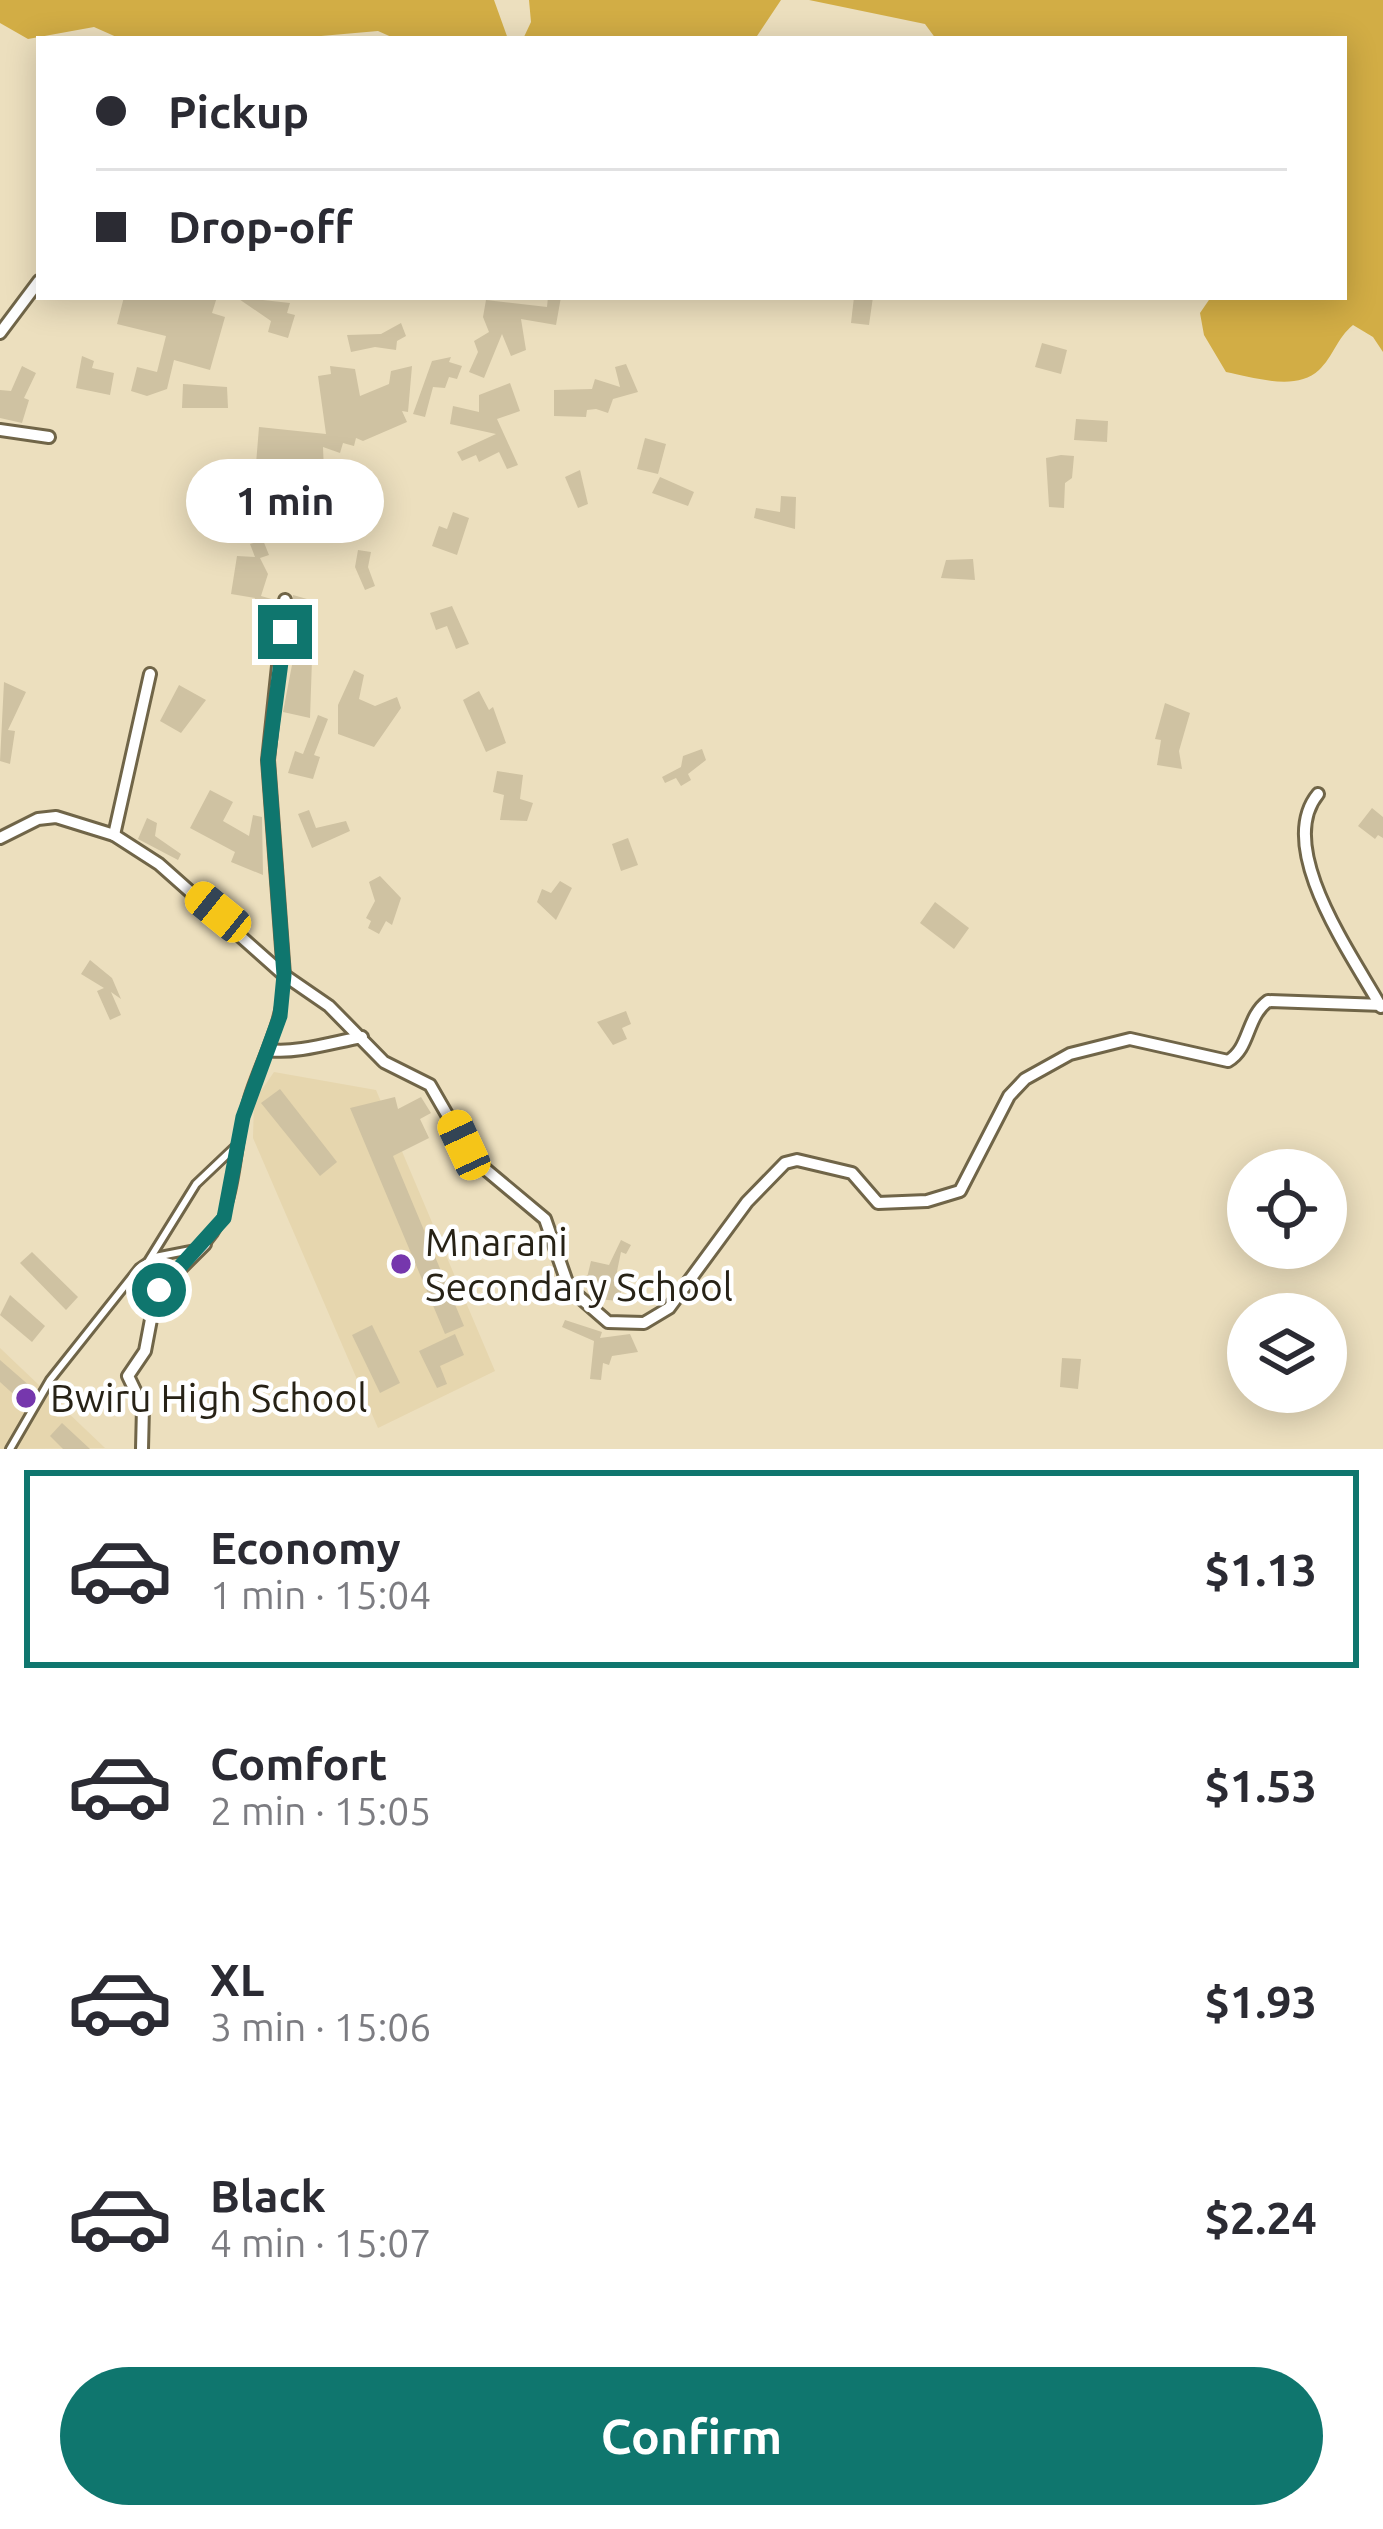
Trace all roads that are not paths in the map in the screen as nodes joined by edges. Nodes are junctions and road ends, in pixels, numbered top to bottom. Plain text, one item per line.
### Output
1 (36, 284) edge
2 (0, 333) edge
3 (0, 430) edge
4 (49, 437) dead end
5 (285, 600) dead end
6 (150, 674) dead end
7 (1318, 794) dead end
8 (114, 835) junction
9 (0, 838) edge
10 (284, 975) junction
11 (1381, 1006) edge
12 (362, 1037) junction
13 (269, 1050) junction
14 (236, 1146) junction
15 (206, 1244) junction
16 (149, 1260) junction
17 (10, 1449) edge
18 (142, 1449) edge

1 - 2 street
3 - 4 street
5 - 10 street
6 - 8 street
7 - 11 street
8 - 9 street
8 - 10 street
10 - 12 street
10 - 13 lane
11 - 12 street
12 - 13 street
13 - 14 lane
14 - 15 lane
14 - 16 lane
15 - 16 lane
15 - 18 street
16 - 17 lane

